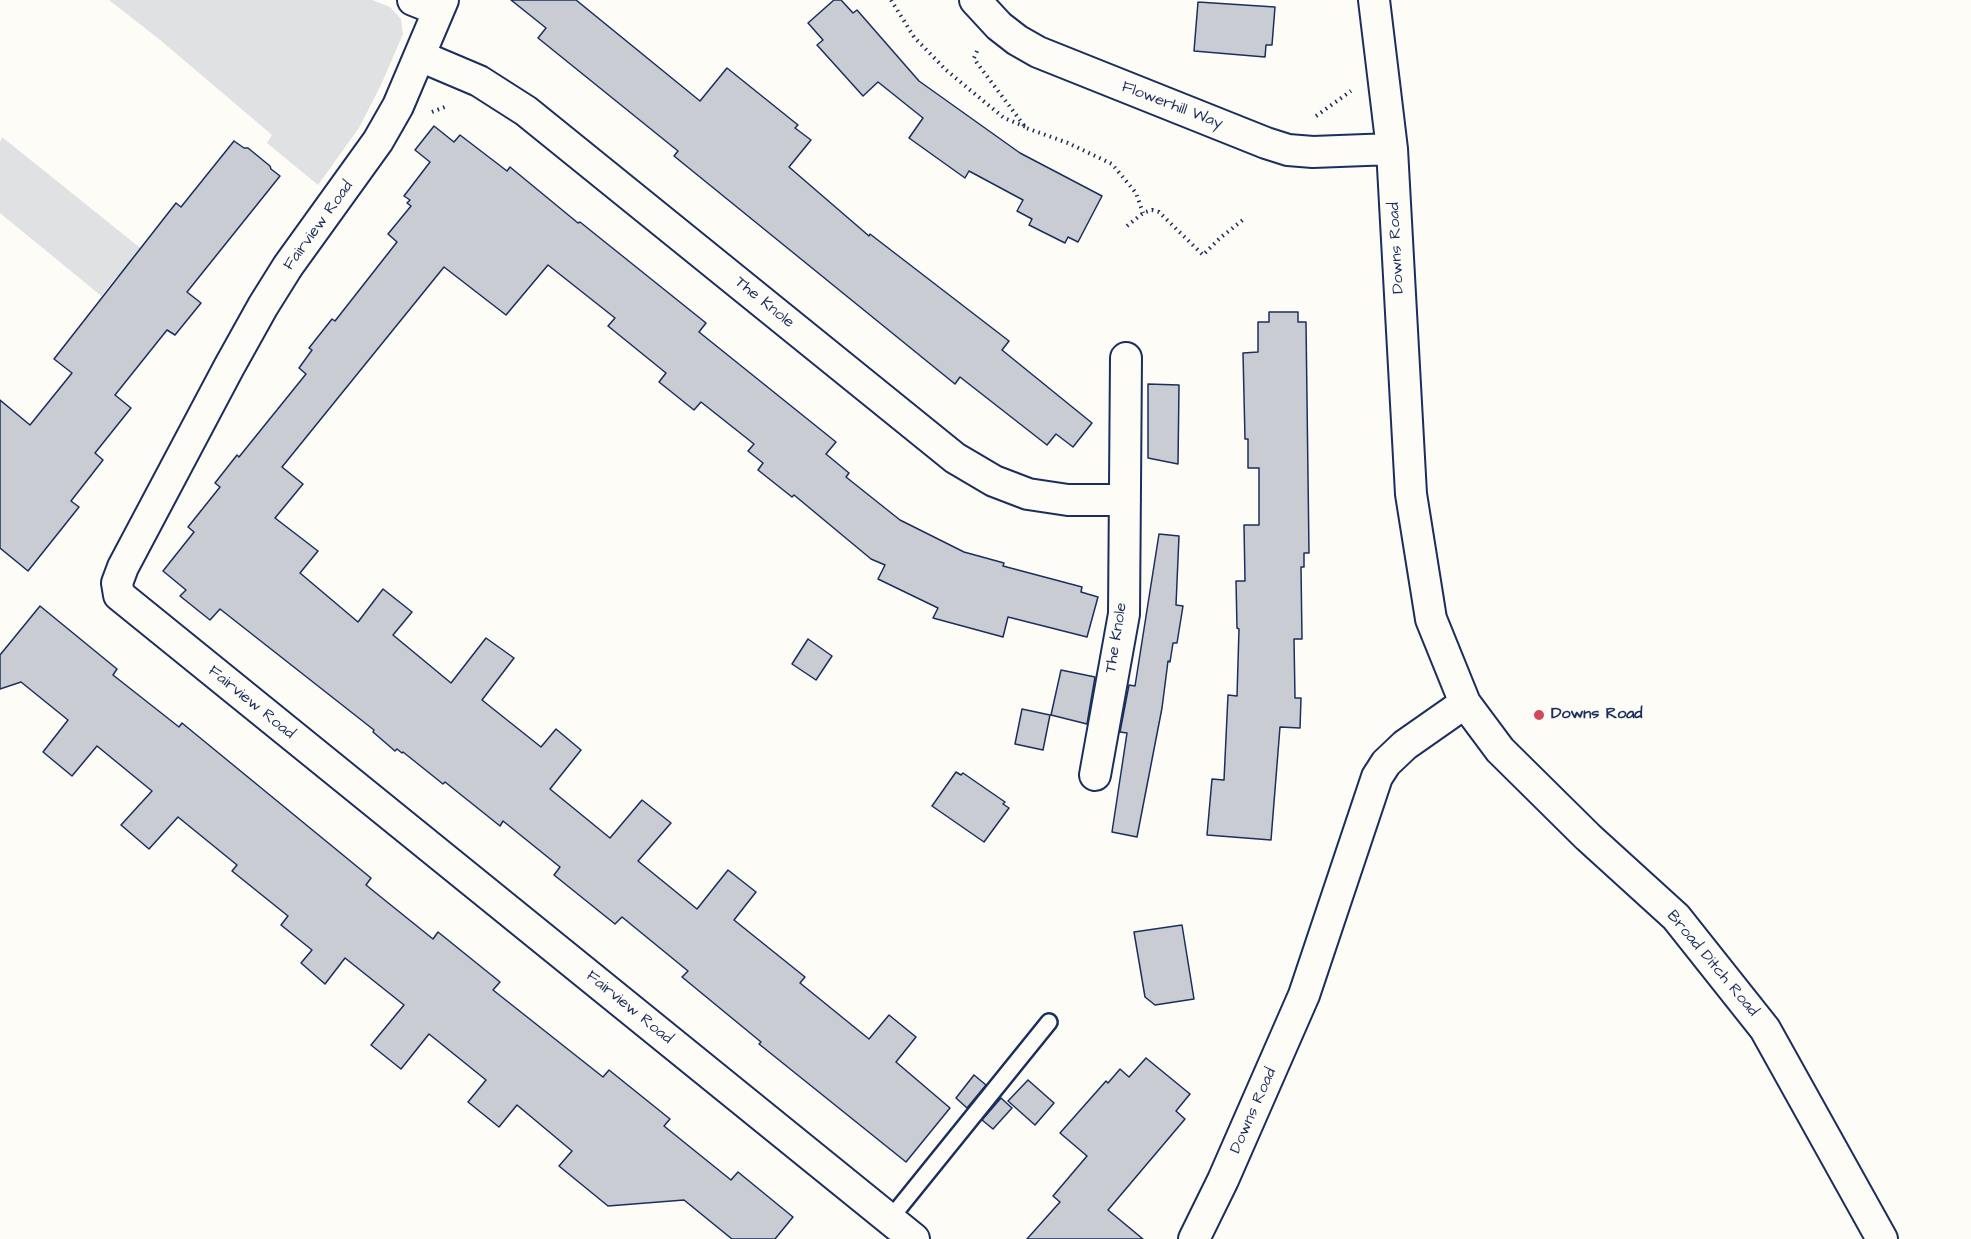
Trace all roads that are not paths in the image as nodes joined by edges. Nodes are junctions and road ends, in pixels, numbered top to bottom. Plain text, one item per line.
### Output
1 (975, 0) edge
2 (1374, 0) edge
3 (431, 3) edge
4 (420, 56) junction
5 (1392, 149) junction
6 (1126, 358) dead end
7 (1125, 500) junction
8 (1465, 703) junction
9 (1095, 775) dead end
10 (1049, 1022) dead end
11 (890, 1219) junction
12 (914, 1239) edge
13 (1194, 1239) edge
14 (1882, 1239) edge

1 - 5 street, Flowerhill Way
2 - 5 street, Downs Road
3 - 4 street, Fairview Road
4 - 7 street, The Knole
4 - 11 street, Fairview Road
5 - 8 street, Downs Road
6 - 7 street, The Knole
7 - 9 street, The Knole
8 - 13 street, Downs Road
8 - 14 street, Broad Ditch Road
10 - 11 lane
11 - 12 street, Fairview Road

